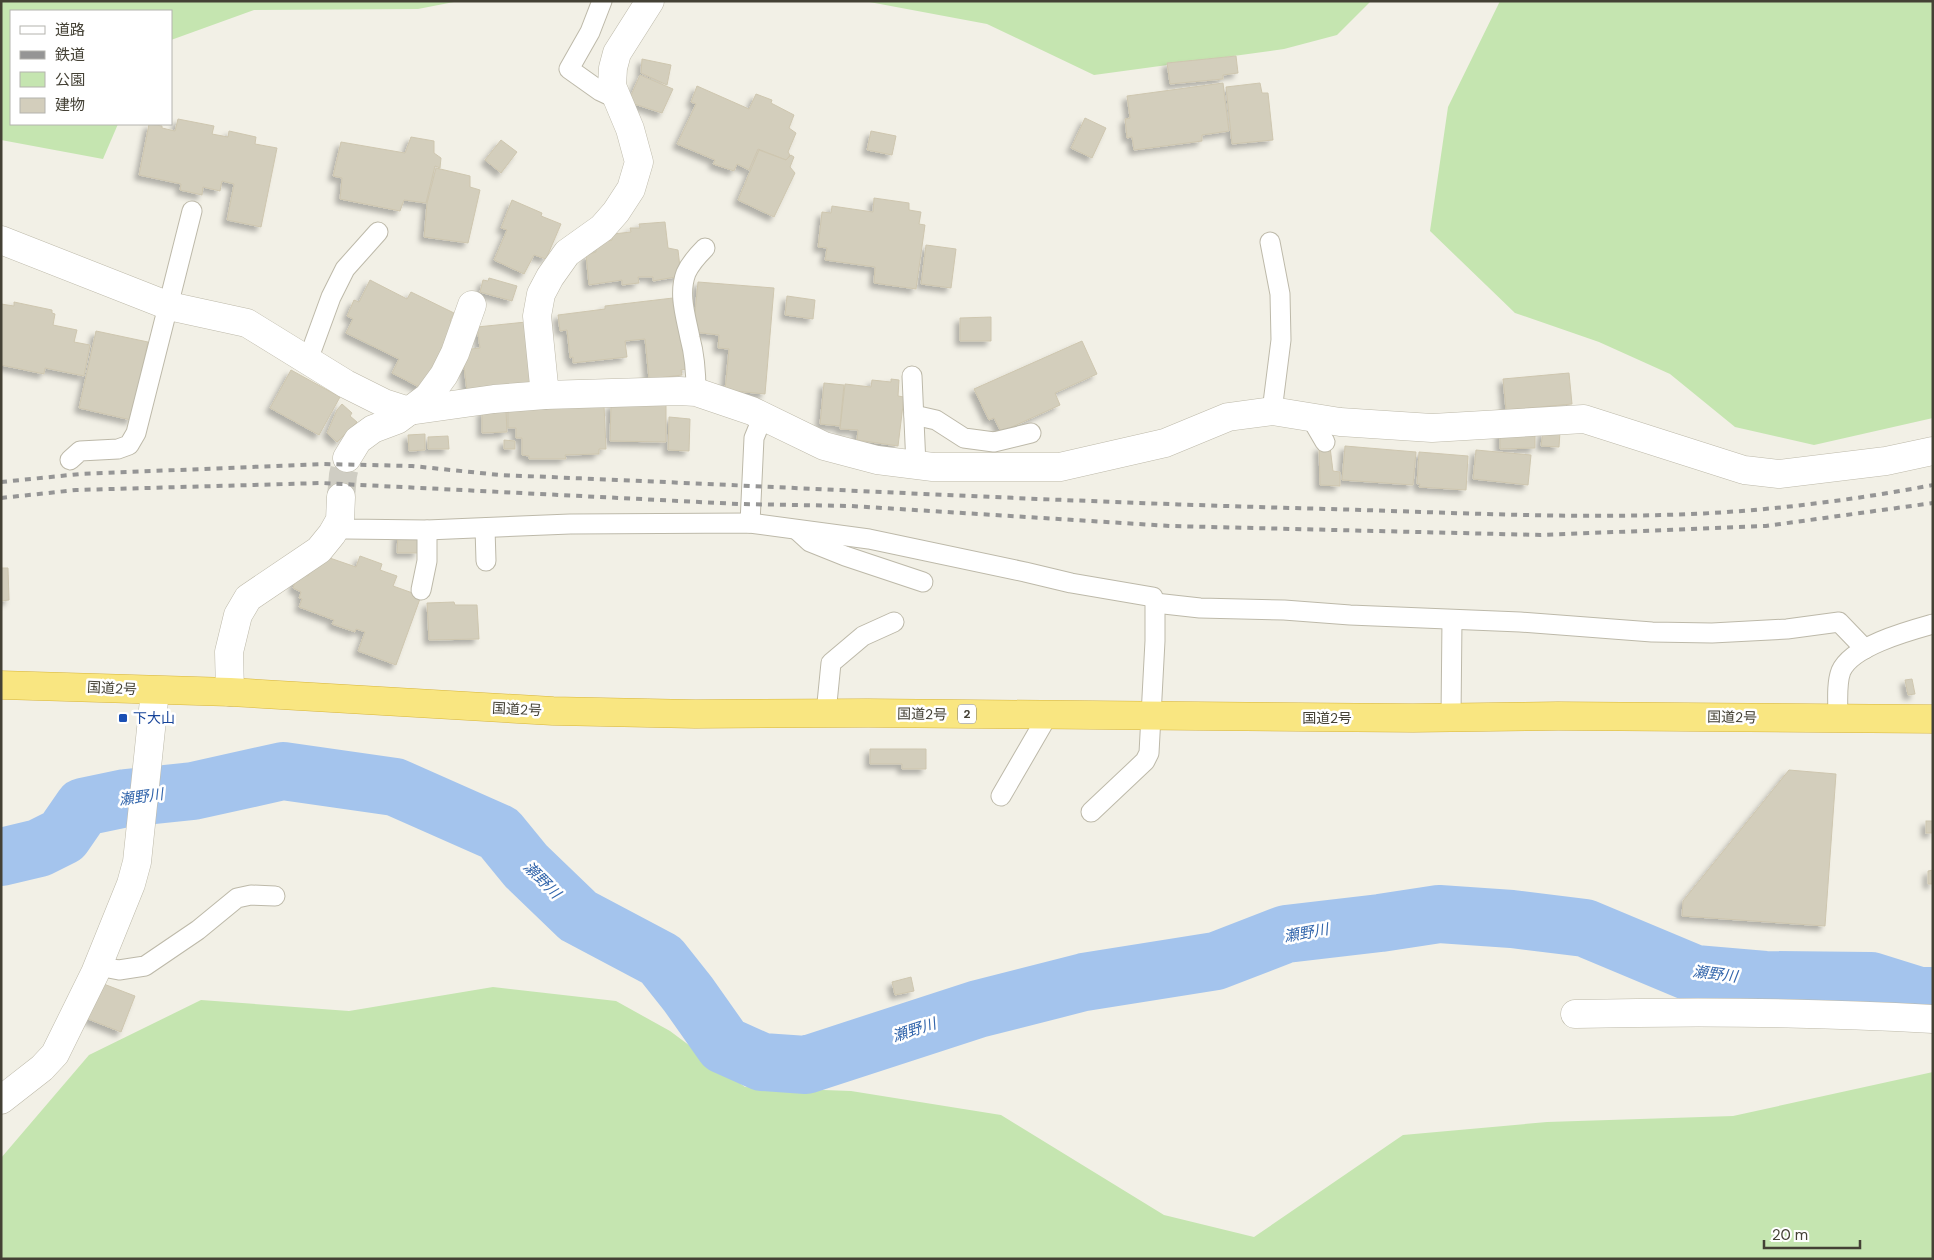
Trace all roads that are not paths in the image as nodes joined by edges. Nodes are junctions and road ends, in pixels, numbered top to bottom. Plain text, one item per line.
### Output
1 (602, 1) edge
2 (650, 1) edge
3 (617, 99) junction
4 (192, 211) dead end
5 (378, 232) dead end
6 (1, 240) edge
7 (1270, 242) dead end
8 (705, 248) dead end
9 (472, 305) dead end
10 (169, 306) junction
11 (308, 360) junction
12 (912, 376) dead end
13 (696, 392) junction
14 (545, 394) junction
15 (409, 411) junction
16 (1272, 411) junction
17 (914, 415) junction
18 (763, 416) junction
19 (1311, 418) junction
20 (1031, 433) dead end
21 (1325, 442) dead end
22 (1933, 451) edge
23 (347, 458) tunnel mouth
24 (70, 460) dead end
25 (916, 465) junction
26 (341, 497) tunnel mouth
27 (750, 523) junction
28 (336, 528) junction
29 (485, 528) junction
30 (795, 528) junction
31 (427, 530) junction
32 (486, 561) dead end
33 (923, 582) dead end
34 (421, 590) dead end
35 (1155, 603) junction
36 (1452, 620) junction
37 (894, 622) dead end
38 (1933, 624) edge
39 (1865, 649) junction
40 (1, 685) edge
41 (155, 690) junction
42 (230, 692) junction
43 (826, 713) junction
44 (1048, 715) junction
45 (1151, 716) junction
46 (1452, 717) junction
47 (1838, 718) junction
48 (1933, 719) edge
49 (1001, 796) dead end
50 (1091, 812) dead end
51 (275, 896) dead end
52 (98, 966) junction
53 (1576, 1014) dead end
54 (1933, 1019) edge
55 (1, 1100) edge

1 - 3 lane
2 - 3 street
3 - 14 street
4 - 10 lane
5 - 11 lane
6 - 10 street
7 - 16 lane
8 - 13 lane
9 - 15 street
10 - 11 street
10 - 24 lane
11 - 15 street
12 - 17 lane
13 - 14 street
13 - 18 street
14 - 15 street
15 - 23 street
16 - 19 street
16 - 25 street
17 - 20 lane
17 - 25 lane
18 - 25 street
18 - 27 lane
19 - 21 lane
19 - 22 street
26 - 28 street
27 - 29 lane
27 - 30 lane
28 - 31 lane
28 - 42 street
29 - 31 lane
29 - 32 lane
30 - 33 lane
30 - 35 lane
31 - 34 lane
35 - 36 lane
35 - 45 lane
36 - 39 lane
36 - 46 lane
37 - 43 lane
38 - 39 lane
39 - 47 lane
40 - 41 highway, 国道2号 / 2
41 - 42 highway, 国道2号 / 2
41 - 52 street
42 - 43 highway, 国道2号 / 2
43 - 44 highway, 国道2号 / 2
44 - 45 highway, 国道2号 / 2
44 - 49 lane
45 - 46 highway, 国道2号 / 2
45 - 50 lane
46 - 47 highway, 国道2号 / 2
47 - 48 highway, 国道2号 / 2
51 - 52 lane
52 - 55 street
53 - 54 street

